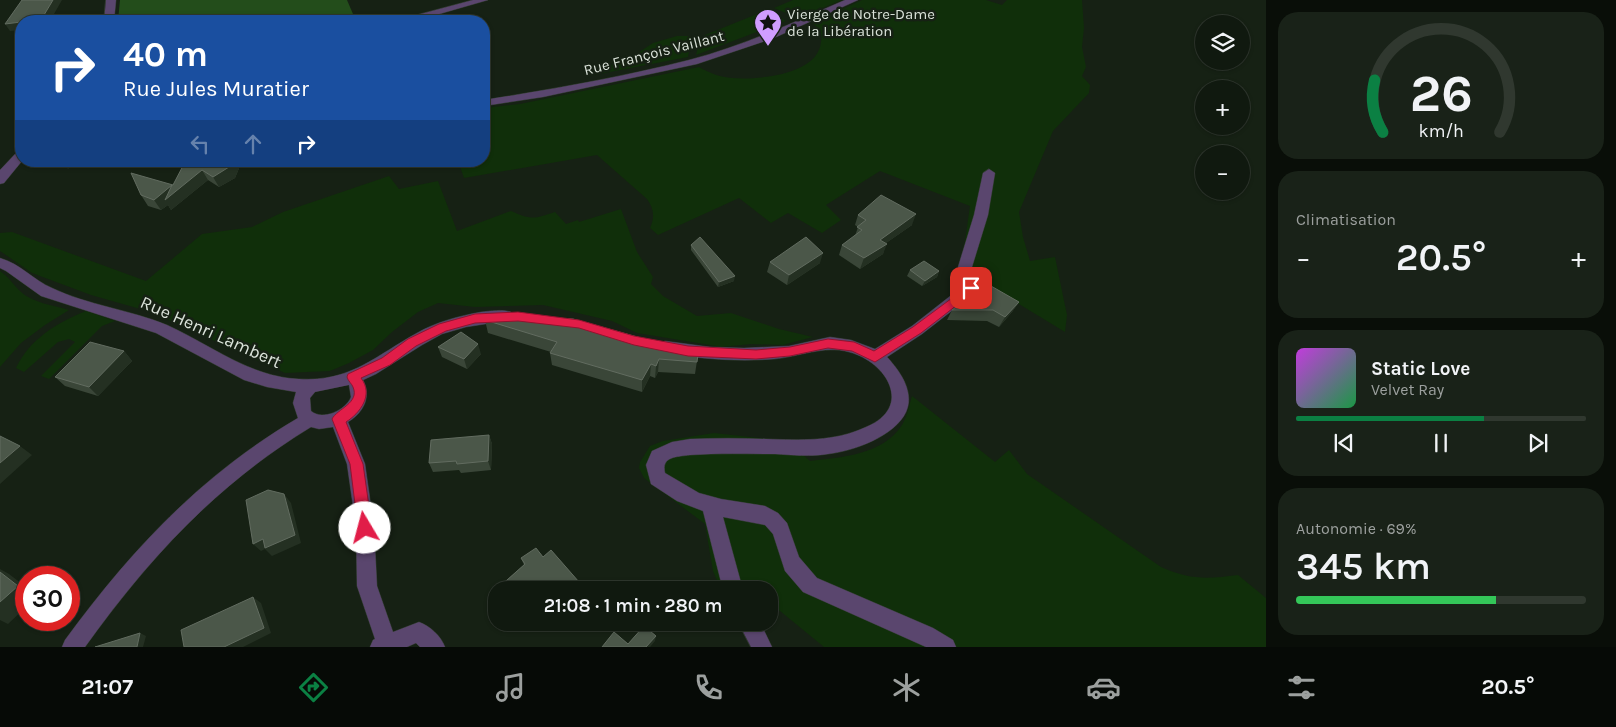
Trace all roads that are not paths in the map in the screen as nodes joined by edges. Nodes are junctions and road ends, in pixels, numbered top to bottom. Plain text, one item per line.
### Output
1 (111, 0) edge
2 (483, 0) edge
3 (853, 0) edge
4 (110, 15) edge
5 (427, 15) edge
6 (490, 102) edge
7 (15, 160) edge
8 (990, 173) dead end
9 (0, 180) edge
10 (0, 263) edge
11 (522, 316) edge
12 (652, 344) edge
13 (875, 357) junction
14 (353, 377) junction
15 (310, 386) junction
16 (338, 419) junction
17 (309, 420) junction
18 (711, 506) junction
19 (731, 581) edge
20 (753, 631) edge
21 (383, 645) edge
22 (72, 647) edge
23 (435, 647) edge
24 (762, 647) edge
25 (946, 647) edge

1 - 4 street
2 - 5 street
3 - 6 street, Rue François Vaillant
7 - 9 street
8 - 13 street
10 - 15 street, Rue Henri Lambert
11 - 14 street, Rue Henri Lambert
12 - 13 street
13 - 18 street
14 - 15 street, Rue Henri Lambert
14 - 16 street
15 - 17 street
16 - 17 street
16 - 21 street
17 - 22 street
18 - 19 street
18 - 25 street
20 - 24 street
21 - 23 street

